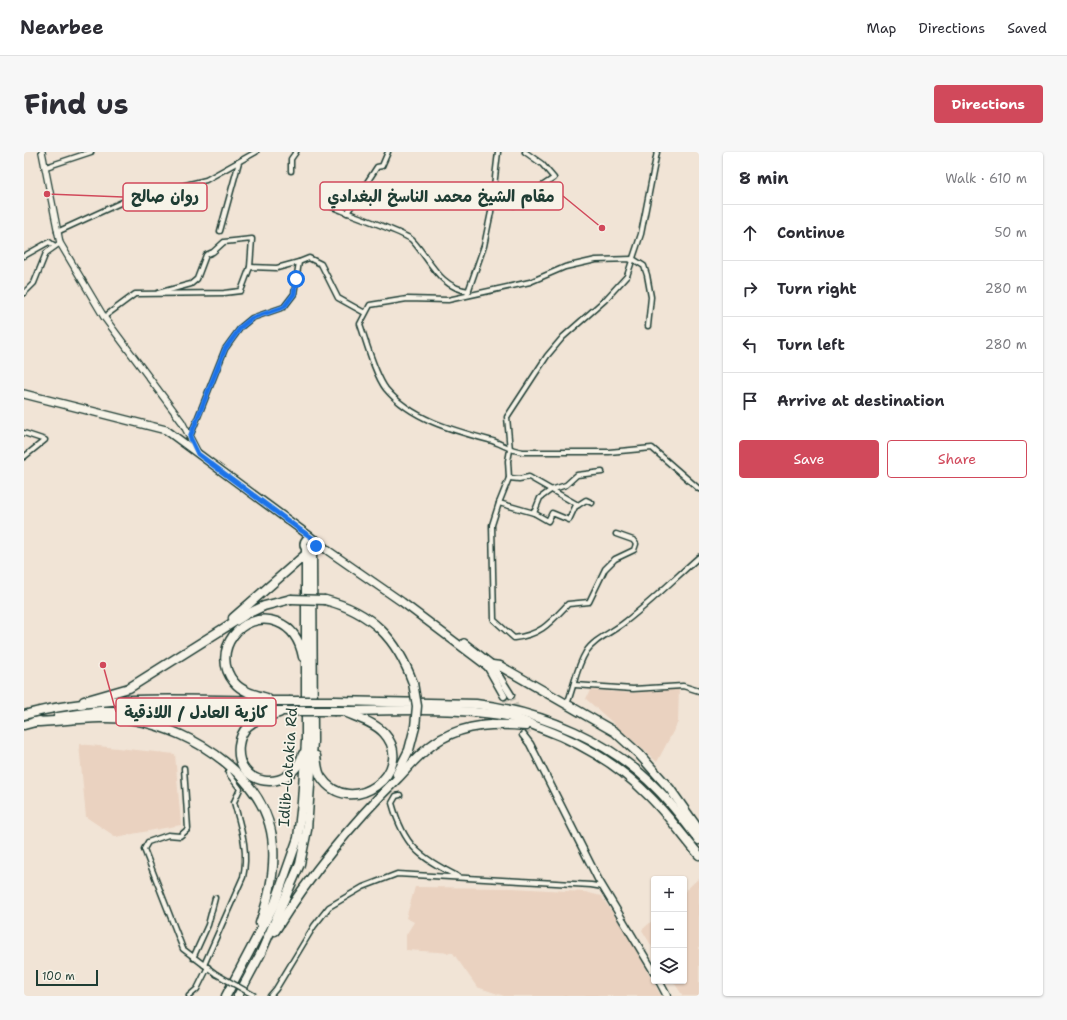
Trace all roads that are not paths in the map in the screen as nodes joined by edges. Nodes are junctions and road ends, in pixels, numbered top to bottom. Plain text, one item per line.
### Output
1 (42, 152) edge
2 (92, 152) edge
3 (256, 152) edge
4 (296, 152) edge
5 (388, 152) edge
6 (498, 152) edge
7 (525, 152) edge
8 (658, 152) edge
9 (239, 162) junction
10 (46, 168) junction
11 (291, 171) dead end
12 (514, 205) dead end
13 (332, 207) dead end
14 (347, 212) junction
15 (57, 232) junction
16 (220, 232) dead end
17 (58, 244) junction
18 (24, 256) edge
19 (633, 259) junction
20 (299, 262) junction
21 (250, 267) junction
22 (469, 291) junction
23 (24, 293) edge
24 (153, 294) junction
25 (467, 296) junction
26 (365, 313) junction
27 (104, 317) junction
28 (648, 326) dead end
29 (24, 394) edge
30 (24, 433) edge
31 (190, 437) junction
32 (510, 450) junction
33 (198, 454) junction
34 (24, 457) edge
35 (602, 472) dead end
36 (509, 478) junction
37 (699, 489) edge
38 (551, 490) junction
39 (498, 503) junction
40 (592, 503) dead end
41 (578, 505) junction
42 (534, 513) junction
43 (299, 529) junction
44 (616, 534) dead end
45 (313, 539) junction
46 (308, 549) junction
47 (327, 550) junction
48 (699, 557) edge
49 (217, 632) junction
50 (489, 665) junction
51 (575, 685) junction
52 (307, 687) junction
53 (699, 690) edge
54 (511, 695) tunnel mouth
55 (504, 696) tunnel mouth
56 (289, 701) junction
57 (567, 704) junction
58 (69, 705) junction
59 (289, 711) junction
60 (339, 711) junction
61 (24, 715) edge
62 (34, 722) junction
63 (24, 725) edge
64 (539, 727) junction
65 (526, 734) tunnel mouth
66 (310, 741) junction
67 (184, 768) dead end
68 (231, 768) junction
69 (400, 795) dead end
70 (377, 798) junction
71 (699, 830) edge
72 (699, 840) edge
73 (699, 855) edge
74 (461, 877) junction
75 (603, 888) junction
76 (215, 898) dead end
77 (250, 952) junction
78 (260, 955) junction
79 (193, 958) junction
80 (206, 966) junction
81 (651, 967) edge
82 (661, 984) edge
83 (189, 996) edge
84 (226, 996) edge
85 (238, 996) edge
86 (255, 996) edge
87 (270, 996) edge
88 (667, 996) edge

1 - 10 street
2 - 10 street
3 - 9 street
4 - 11 street
5 - 14 street
6 - 22 street
7 - 12 street
8 - 19 street
9 - 15 street
9 - 16 street
10 - 15 street
13 - 14 street
14 - 22 street
15 - 17 street
17 - 18 street
17 - 23 street
17 - 27 street
19 - 25 street
19 - 28 street
19 - 32 street
20 - 21 street
20 - 26 street
20 - 31 street
21 - 24 street
21 - 24 street
22 - 25 street
24 - 27 street
25 - 26 street
26 - 32 street
27 - 31 street
29 - 33 main road
30 - 34 street
31 - 33 street
32 - 36 street
32 - 37 street
33 - 43 main road
35 - 38 street
36 - 38 street
36 - 39 street
38 - 41 street
38 - 42 street
39 - 42 street
39 - 44 street
40 - 41 street
41 - 42 street
43 - 45 main road
43 - 46 main road
45 - 46 main road
45 - 46 main road
45 - 47 main road
46 - 47 main road
46 - 49 highway
46 - 52 highway, Idlib-Latakia Rd
46 - 66 highway, Idlib-Latakia Rd
47 - 50 main road
48 - 51 street
49 - 58 highway
49 - 70 highway, bridge
50 - 54 main road
50 - 55 main road
50 - 57 highway
51 - 53 street
51 - 57 street
52 - 56 highway
52 - 66 highway, Idlib-Latakia Rd
56 - 58 highway
56 - 72 highway, bridge
57 - 71 highway
58 - 61 highway
59 - 60 highway, bridge
59 - 62 highway
59 - 66 highway
60 - 64 highway
60 - 66 highway
62 - 63 highway
62 - 68 highway
64 - 70 highway
64 - 73 highway
65 - 75 main road
66 - 77 highway, Idlib-Latakia Rd
66 - 78 highway, Idlib-Latakia Rd
67 - 79 street
68 - 77 highway
68 - 80 street
69 - 74 street
70 - 78 highway
74 - 75 street
74 - 87 street
75 - 81 main road
76 - 79 street
77 - 84 highway, Idlib-Latakia Rd
78 - 85 highway, Idlib-Latakia Rd
79 - 80 street
80 - 83 street
80 - 86 street, bridge
82 - 88 main road

